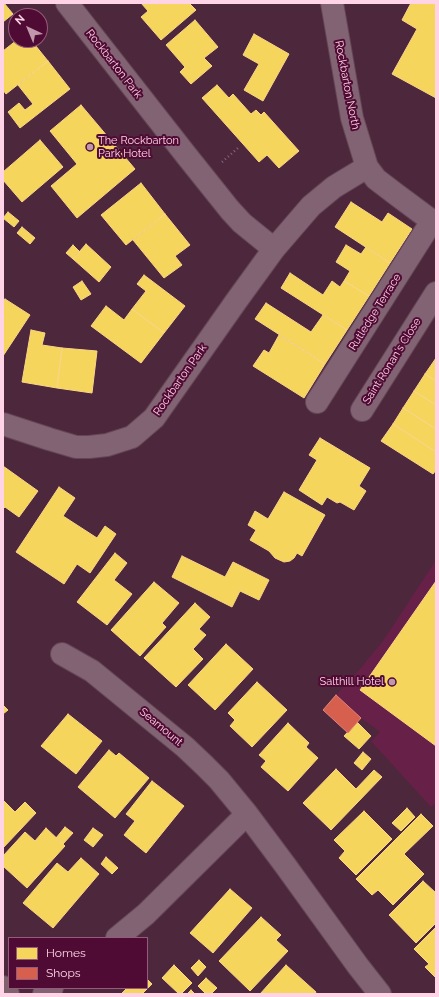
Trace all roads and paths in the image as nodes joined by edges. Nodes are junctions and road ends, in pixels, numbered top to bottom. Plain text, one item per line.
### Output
1 (67, 3) edge
2 (332, 3) edge
3 (238, 148) dead end
4 (218, 165) dead end
5 (367, 167) junction
6 (434, 223) edge
7 (274, 249) junction
8 (436, 293) edge
9 (317, 402) dead end
10 (362, 410) dead end
11 (3, 424) edge
12 (62, 654) dead end
13 (247, 814) junction
14 (118, 937) edge
15 (3, 987) edge
16 (8, 994) edge
17 (380, 994) edge

1 - 7 street, Rockbarton Park
2 - 5 street, Rockbarton North
3 - 4 path
5 - 6 street
5 - 7 street, Rockbarton Park
6 - 9 street, Rutledge Terrace
7 - 11 street, Rockbarton Park
8 - 10 street, Saint Ronan's Close
12 - 13 street, Seamount
13 - 14 street
13 - 17 street, Seamount
15 - 16 main road

